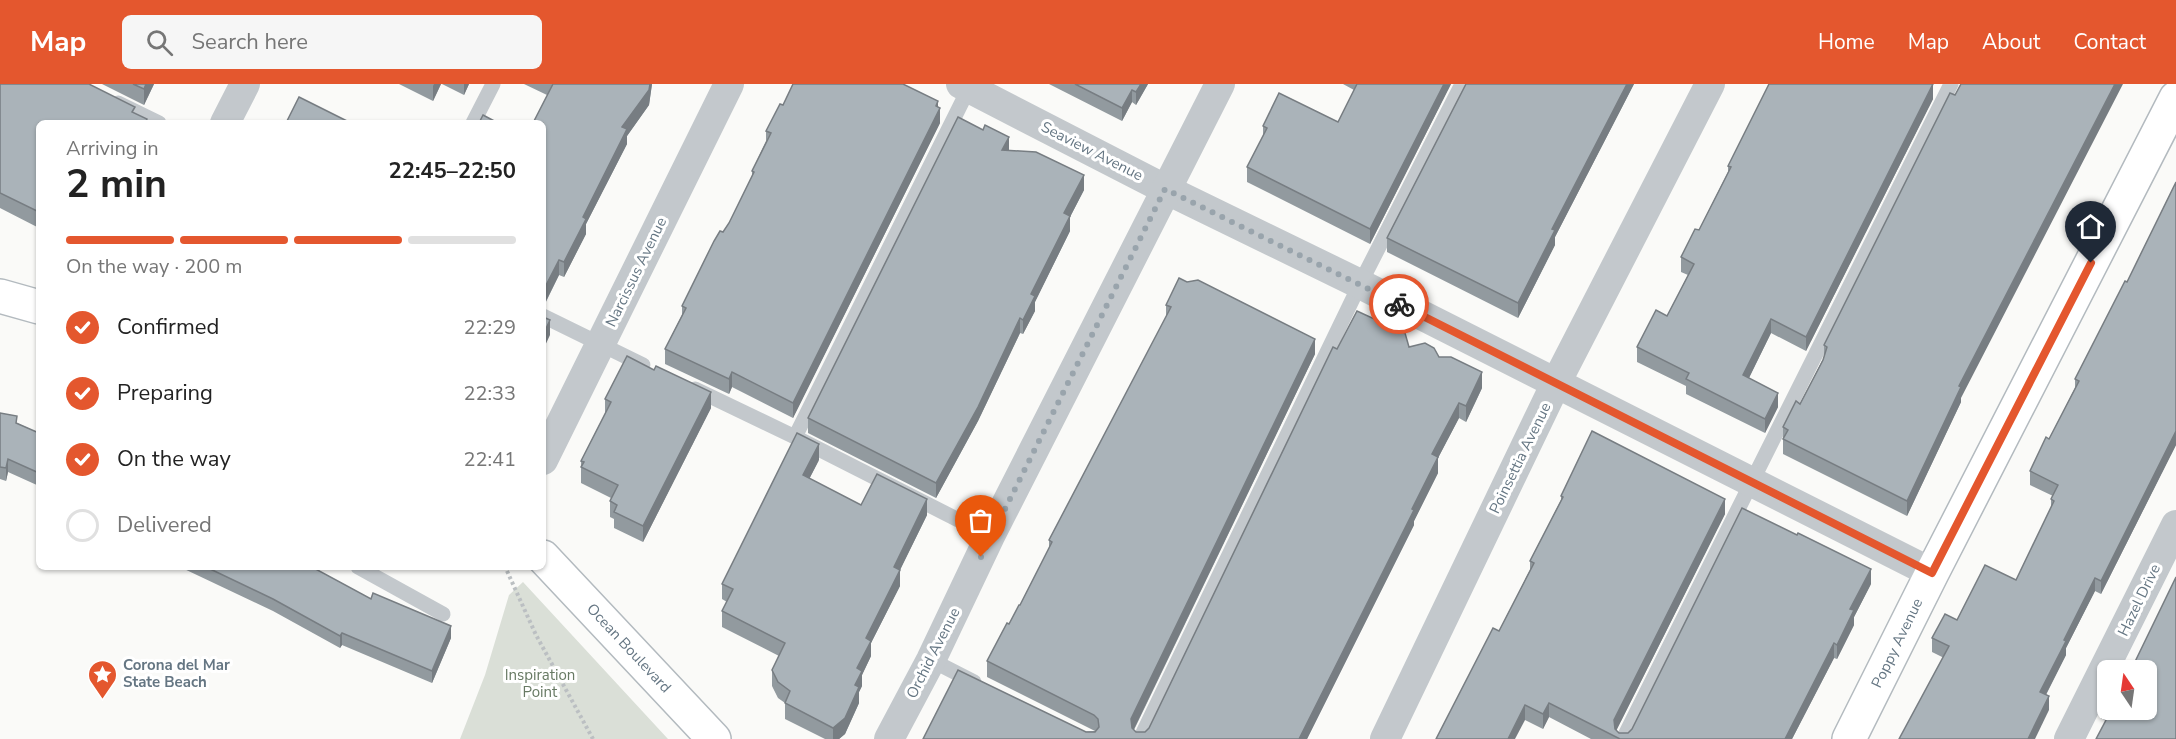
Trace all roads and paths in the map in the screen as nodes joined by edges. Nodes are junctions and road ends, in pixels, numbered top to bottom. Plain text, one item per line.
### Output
1 (245, 84) edge
2 (493, 84) edge
3 (729, 84) edge
4 (1220, 84) edge
5 (1462, 84) edge
6 (1710, 84) edge
7 (1951, 84) edge
8 (967, 85) edge
9 (100, 94) edge
10 (2176, 98) edge
11 (153, 120) edge
12 (227, 120) edge
13 (475, 120) edge
14 (1165, 189) junction
15 (1360, 284) junction
16 (0, 296) edge
17 (36, 306) edge
18 (546, 317) edge
19 (600, 344) junction
20 (662, 374) edge
21 (682, 383) edge
22 (1556, 383) junction
23 (795, 437) junction
24 (546, 454) edge
25 (1752, 482) junction
26 (2176, 525) edge
27 (990, 536) junction
28 (546, 560) edge
29 (363, 570) edge
30 (507, 571) dead end
31 (1932, 573) junction
32 (443, 614) dead end
33 (931, 660) junction
34 (984, 686) edge
35 (593, 739) edge
36 (714, 739) edge
37 (889, 739) edge
38 (1140, 739) edge
39 (1385, 739) edge
40 (1623, 739) edge
41 (1849, 739) edge
42 (2069, 739) edge

1 - 12 street
2 - 13 lane
3 - 19 street, Narcissus Avenue
4 - 14 street, Orchid Avenue
5 - 15 lane
6 - 22 street, Poinsettia Avenue
7 - 25 lane
8 - 14 street, Seaview Avenue
8 - 23 lane
9 - 11 lane
10 - 31 street, Poppy Avenue
14 - 15 street, Seaview Avenue
14 - 27 street, Orchid Avenue
15 - 22 street, Seaview Avenue
15 - 38 lane
16 - 17 street
18 - 19 lane
19 - 20 lane
19 - 24 street, Narcissus Avenue
21 - 23 lane
22 - 25 street, Seaview Avenue
22 - 39 street, Poinsettia Avenue
23 - 27 lane
25 - 31 street, Seaview Avenue
25 - 40 lane
26 - 42 street, Hazel Drive
27 - 33 street, Orchid Avenue
28 - 36 street, Ocean Boulevard
29 - 32 lane
30 - 35 path
31 - 41 street, Poppy Avenue
33 - 34 lane
33 - 37 street, Orchid Avenue

